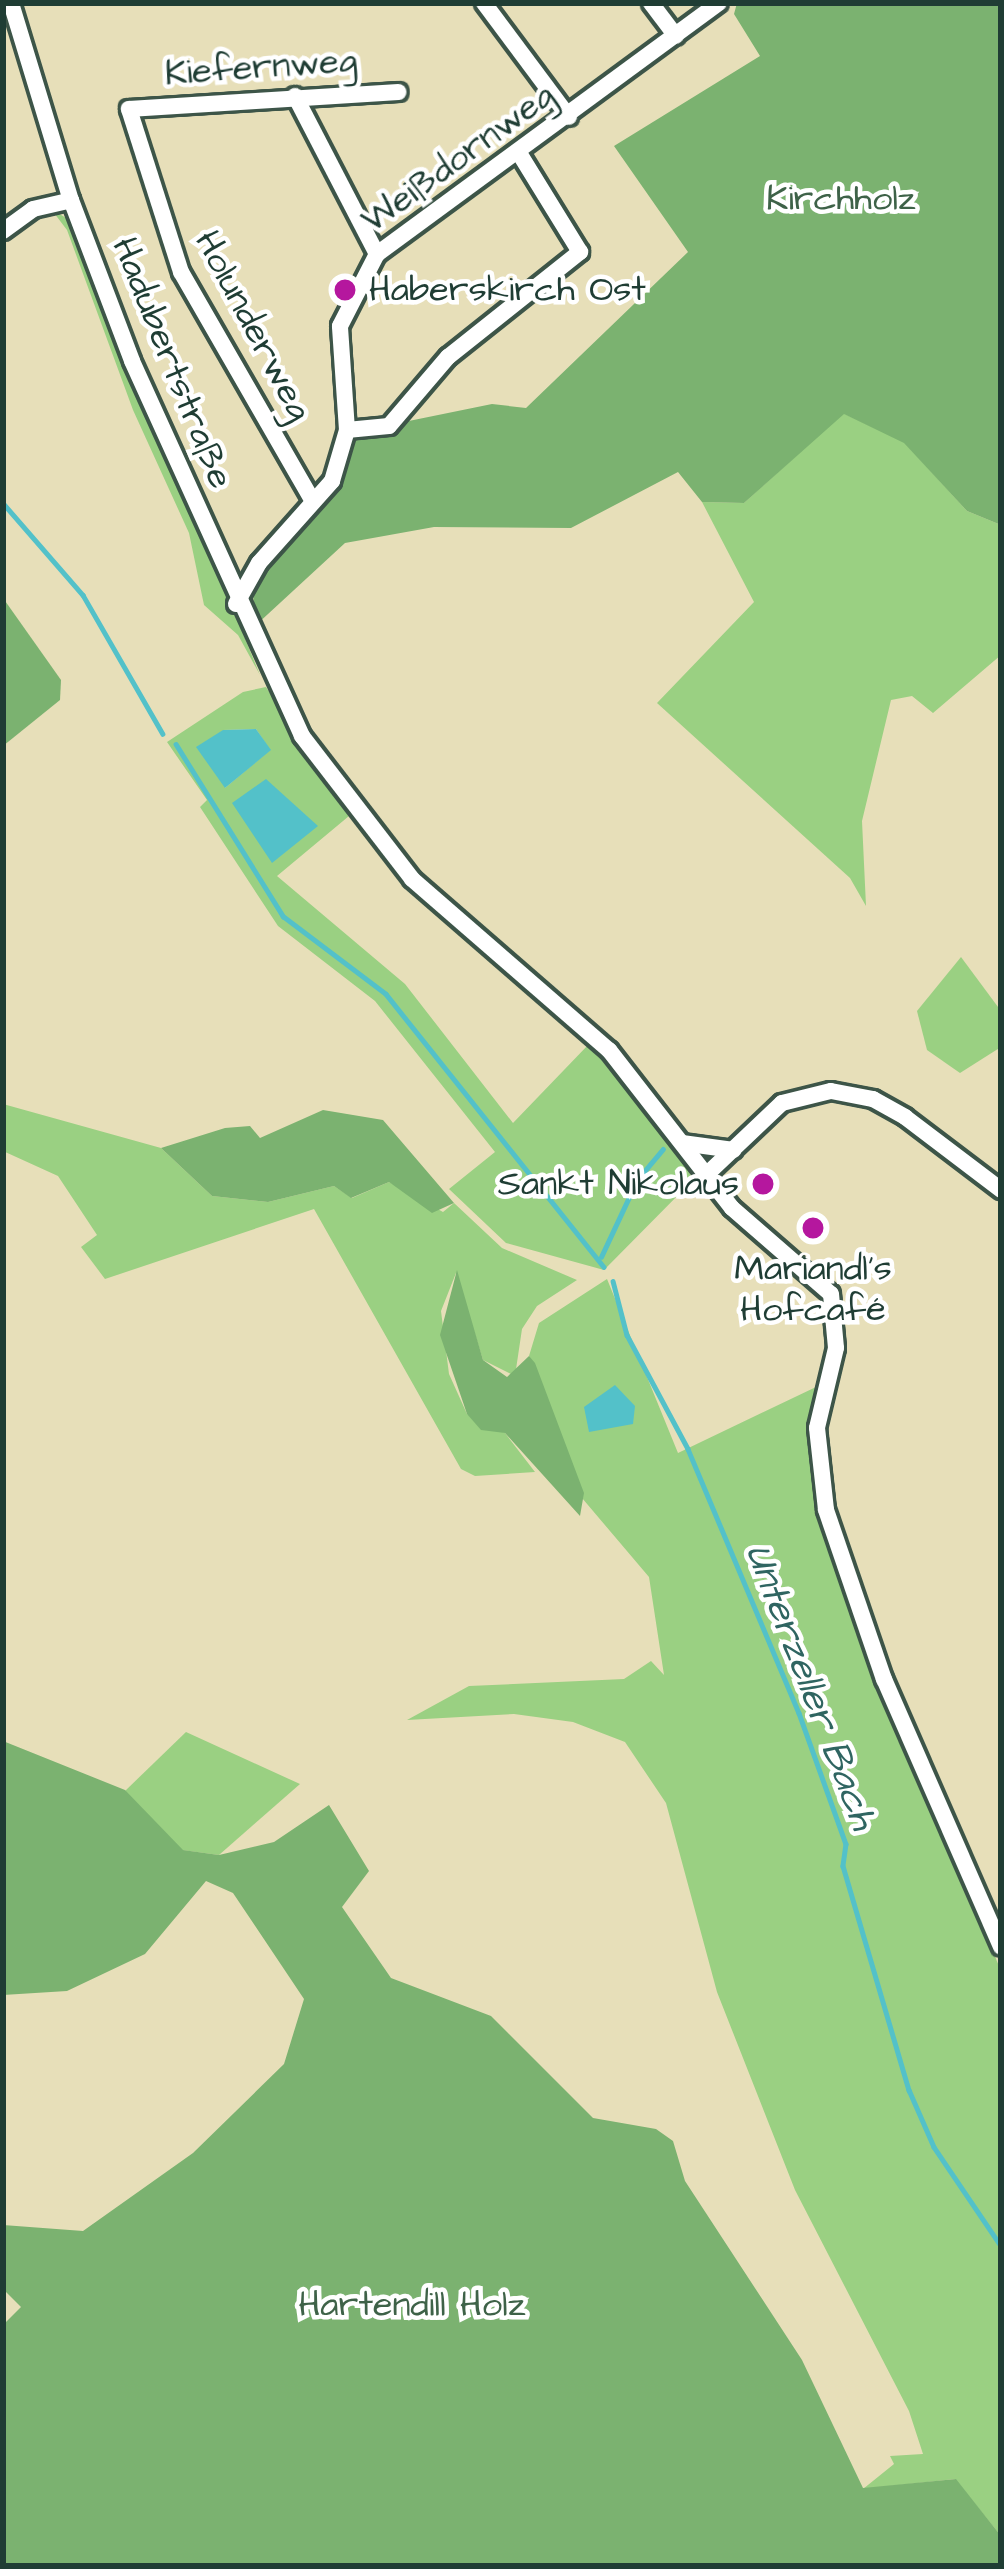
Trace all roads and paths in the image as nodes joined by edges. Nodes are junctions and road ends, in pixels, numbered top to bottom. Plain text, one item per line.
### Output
1 (11, 3) edge
2 (484, 3) edge
3 (651, 3) edge
4 (719, 3) edge
5 (676, 36) junction
6 (398, 92) dead end
7 (295, 96) junction
8 (129, 110) joint
9 (569, 116) junction
10 (519, 153) junction
11 (71, 200) junction
12 (3, 231) edge
13 (376, 254) junction
14 (347, 430) junction
15 (310, 498) junction
16 (236, 604) junction
17 (682, 1143) junction
18 (734, 1150) junction
19 (705, 1176) junction
20 (1001, 1190) edge
21 (1001, 1947) edge

1 - 11 street, Hadubertstraße
2 - 9 street
3 - 5 street
4 - 5 street, Weißdornweg
5 - 9 street, Weißdornweg
6 - 7 street, Kiefernweg
7 - 8 street, Kiefernweg
7 - 13 street
8 - 15 street, Holunderweg
9 - 10 street, Weißdornweg
10 - 13 street, Weißdornweg
10 - 14 street
11 - 12 street
11 - 16 street, Hadubertstraße
13 - 14 street, Weißdornweg
14 - 15 street, Weißdornweg
15 - 16 street, Weißdornweg
16 - 17 street, Hadubertstraße
17 - 18 street
17 - 19 street, Hadubertstraße
18 - 19 street
18 - 20 street
19 - 21 street, Hadubertstraße

